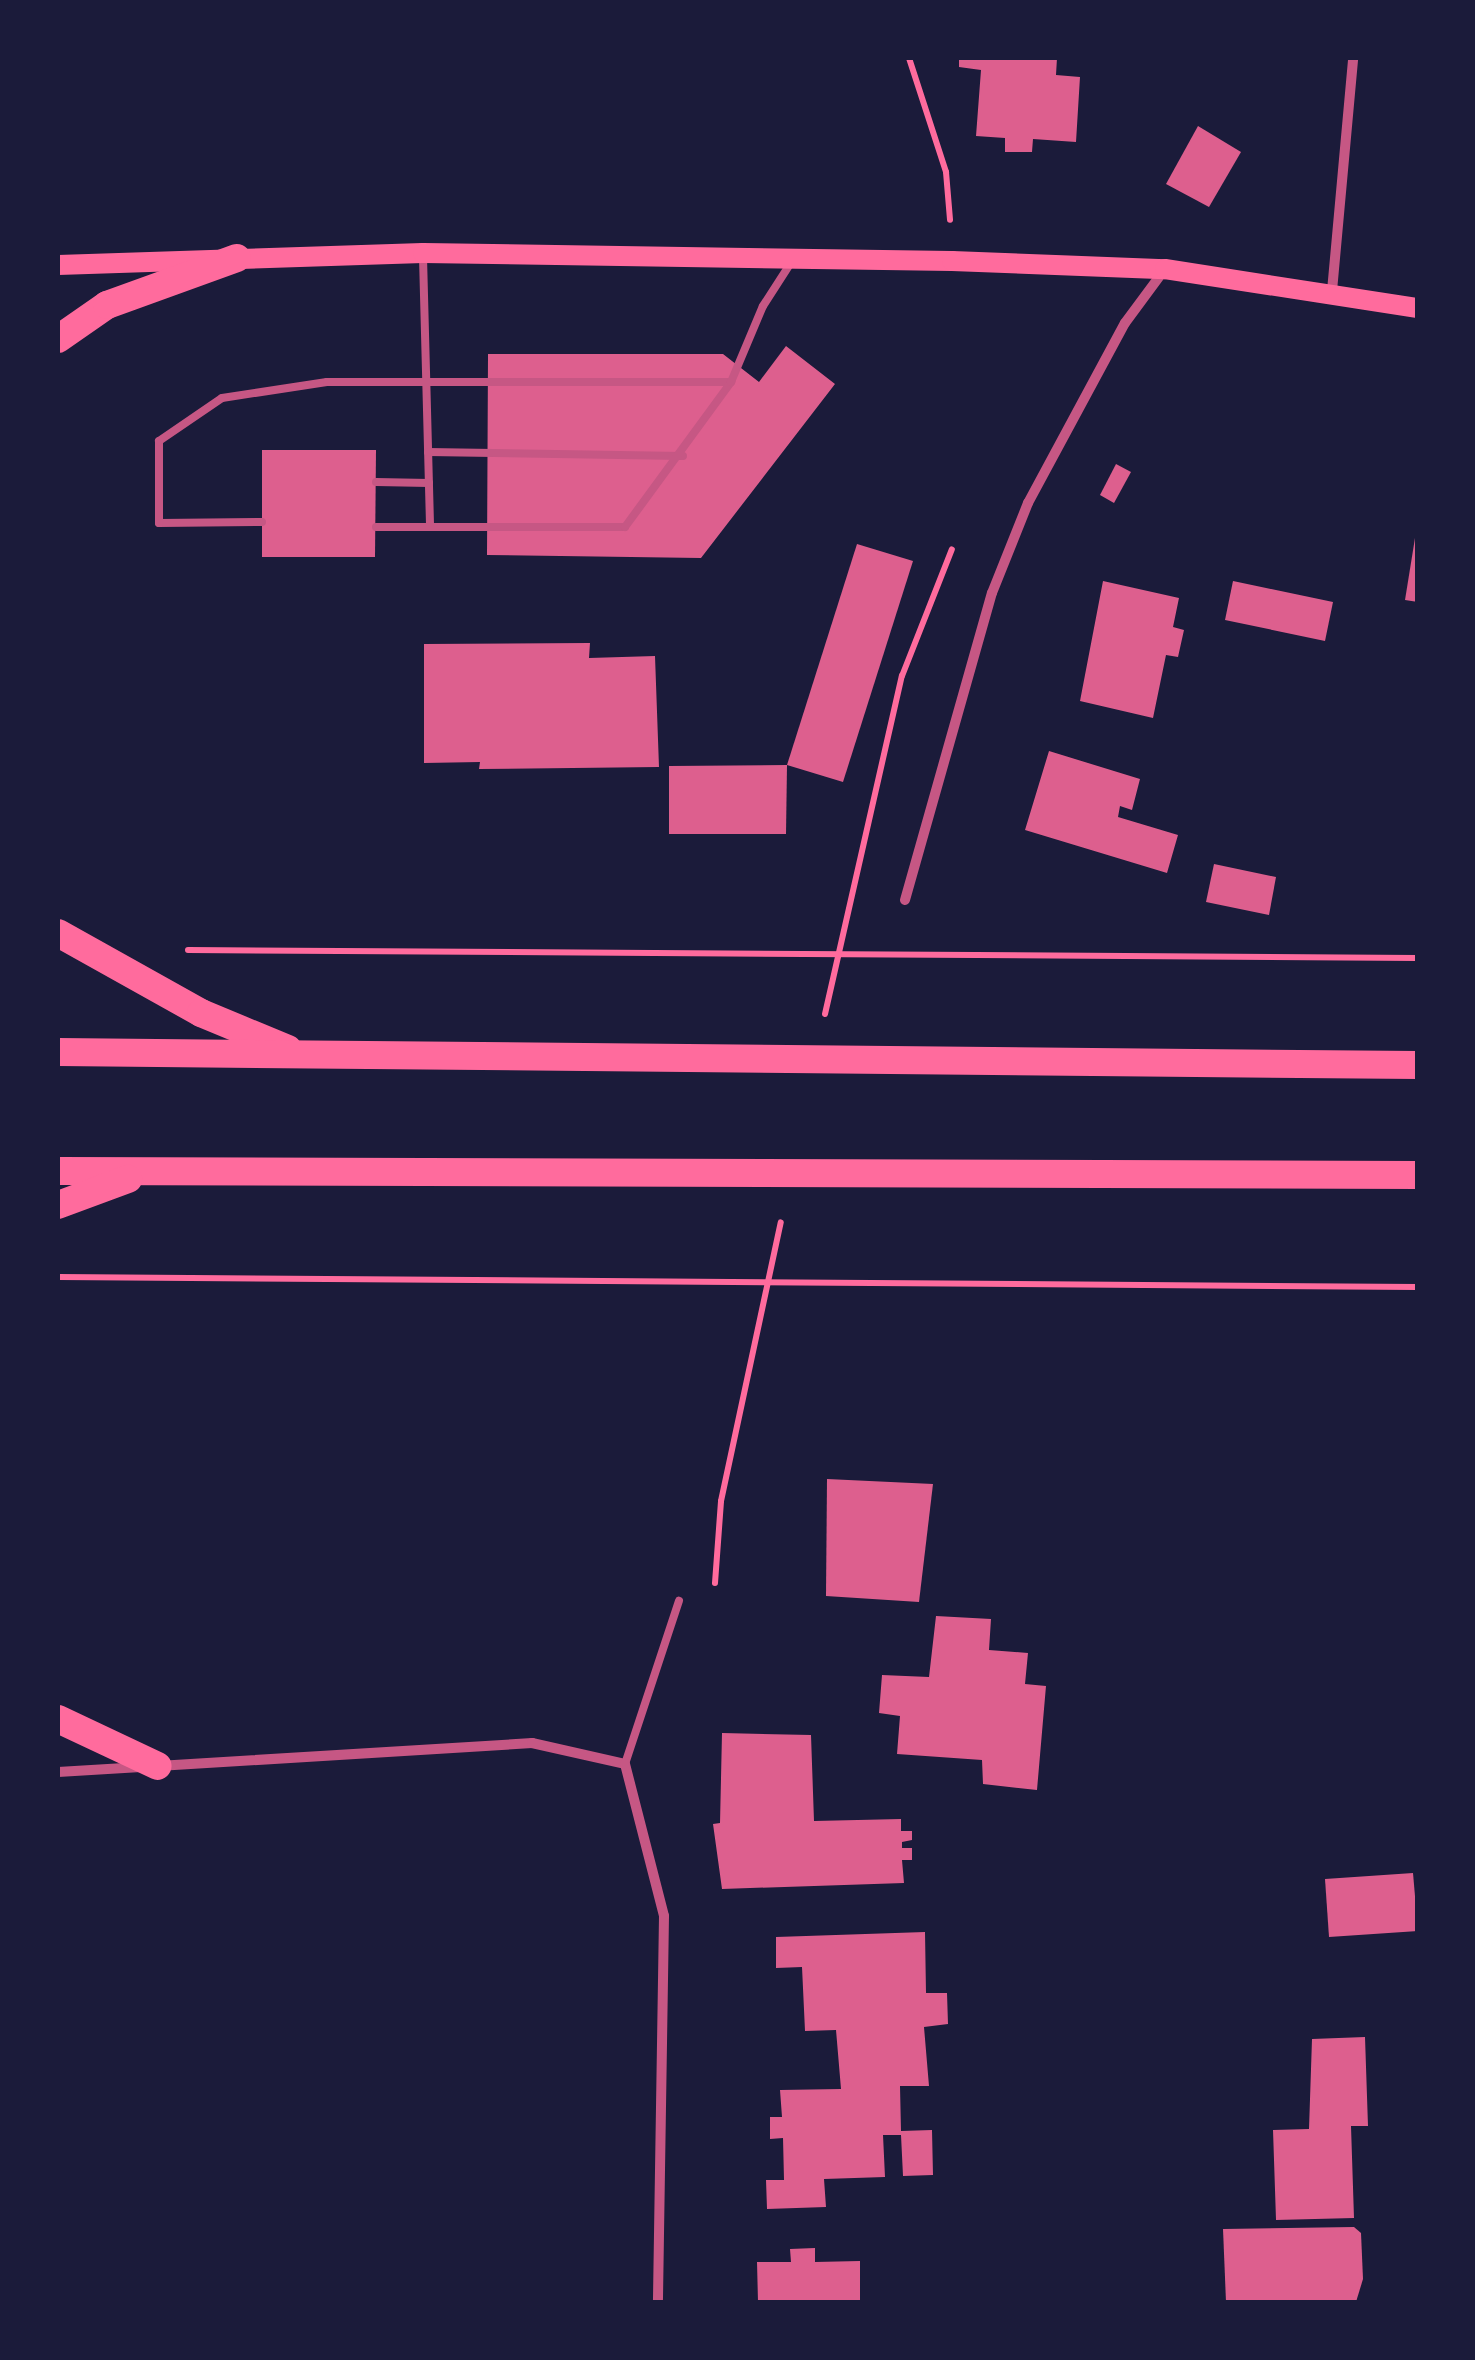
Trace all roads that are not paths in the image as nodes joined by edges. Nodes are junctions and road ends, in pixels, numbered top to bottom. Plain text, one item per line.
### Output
1 (1353, 58) edge
2 (423, 253) junction
3 (794, 257) junction
4 (237, 258) junction
5 (58, 265) edge
6 (1166, 269) junction
7 (1332, 291) junction
8 (1418, 308) edge
9 (58, 340) edge
10 (426, 382) junction
11 (731, 382) junction
12 (428, 452) junction
13 (683, 456) junction
14 (376, 482) dead end
15 (429, 483) junction
16 (262, 522) dead end
17 (376, 527) dead end
18 (430, 527) junction
19 (905, 900) dead end
20 (58, 933) edge
21 (58, 1052) edge
22 (306, 1056) junction
23 (1418, 1065) edge
24 (158, 1170) junction
25 (58, 1171) edge
26 (1418, 1174) edge
27 (58, 1206) edge
28 (679, 1602) dead end
29 (58, 1719) edge
30 (625, 1764) junction
31 (158, 1766) junction
32 (58, 1772) edge
33 (658, 2302) edge

1 - 7 street
2 - 3 main road
2 - 4 main road
2 - 10 lane
3 - 6 main road
3 - 11 lane
4 - 5 main road
4 - 9 highway
6 - 7 main road
6 - 19 street
7 - 8 main road
10 - 11 lane
10 - 12 lane
10 - 16 lane
11 - 13 lane
12 - 13 lane
12 - 15 lane
13 - 18 lane
14 - 15 lane
15 - 18 lane
17 - 18 lane
20 - 22 highway
21 - 22 highway
22 - 23 highway
24 - 25 highway
24 - 26 highway
24 - 27 highway
28 - 30 lane
29 - 31 highway
30 - 31 street
30 - 33 street
31 - 32 street

